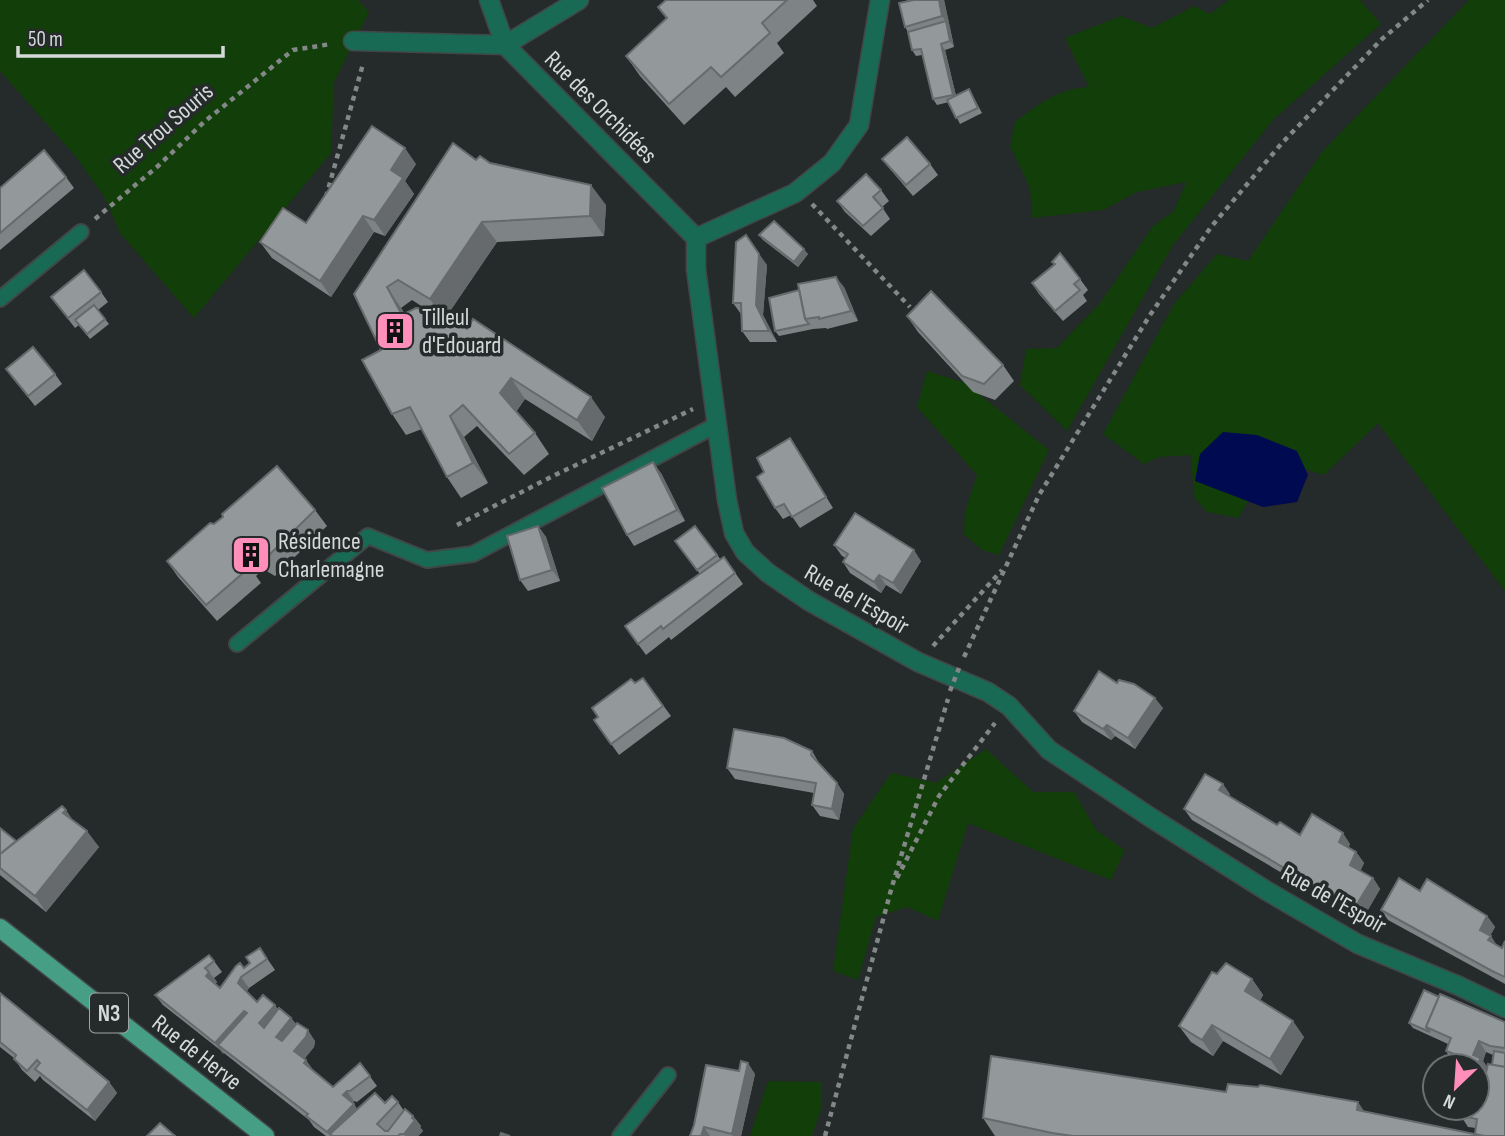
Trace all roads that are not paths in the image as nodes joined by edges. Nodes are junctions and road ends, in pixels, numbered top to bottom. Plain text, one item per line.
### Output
1 (489, 0) edge
2 (579, 0) edge
3 (880, 0) edge
4 (361, 41) road end
5 (505, 45) junction
6 (81, 232) road end
7 (696, 238) junction
8 (0, 299) edge
9 (716, 425) junction
10 (237, 644) dead end
11 (0, 928) edge
12 (1505, 1008) edge
13 (668, 1075) dead end
14 (265, 1136) edge
15 (620, 1136) edge

1 - 5 street, Rue des Orchidées
2 - 5 street
3 - 7 street
4 - 5 street
5 - 7 street, Rue des Orchidées
6 - 8 lane
7 - 9 street, Rue de l'Espoir
9 - 10 lane
9 - 12 street, Rue de l'Espoir
11 - 14 main road, Rue de Herve / N3
13 - 15 lane

